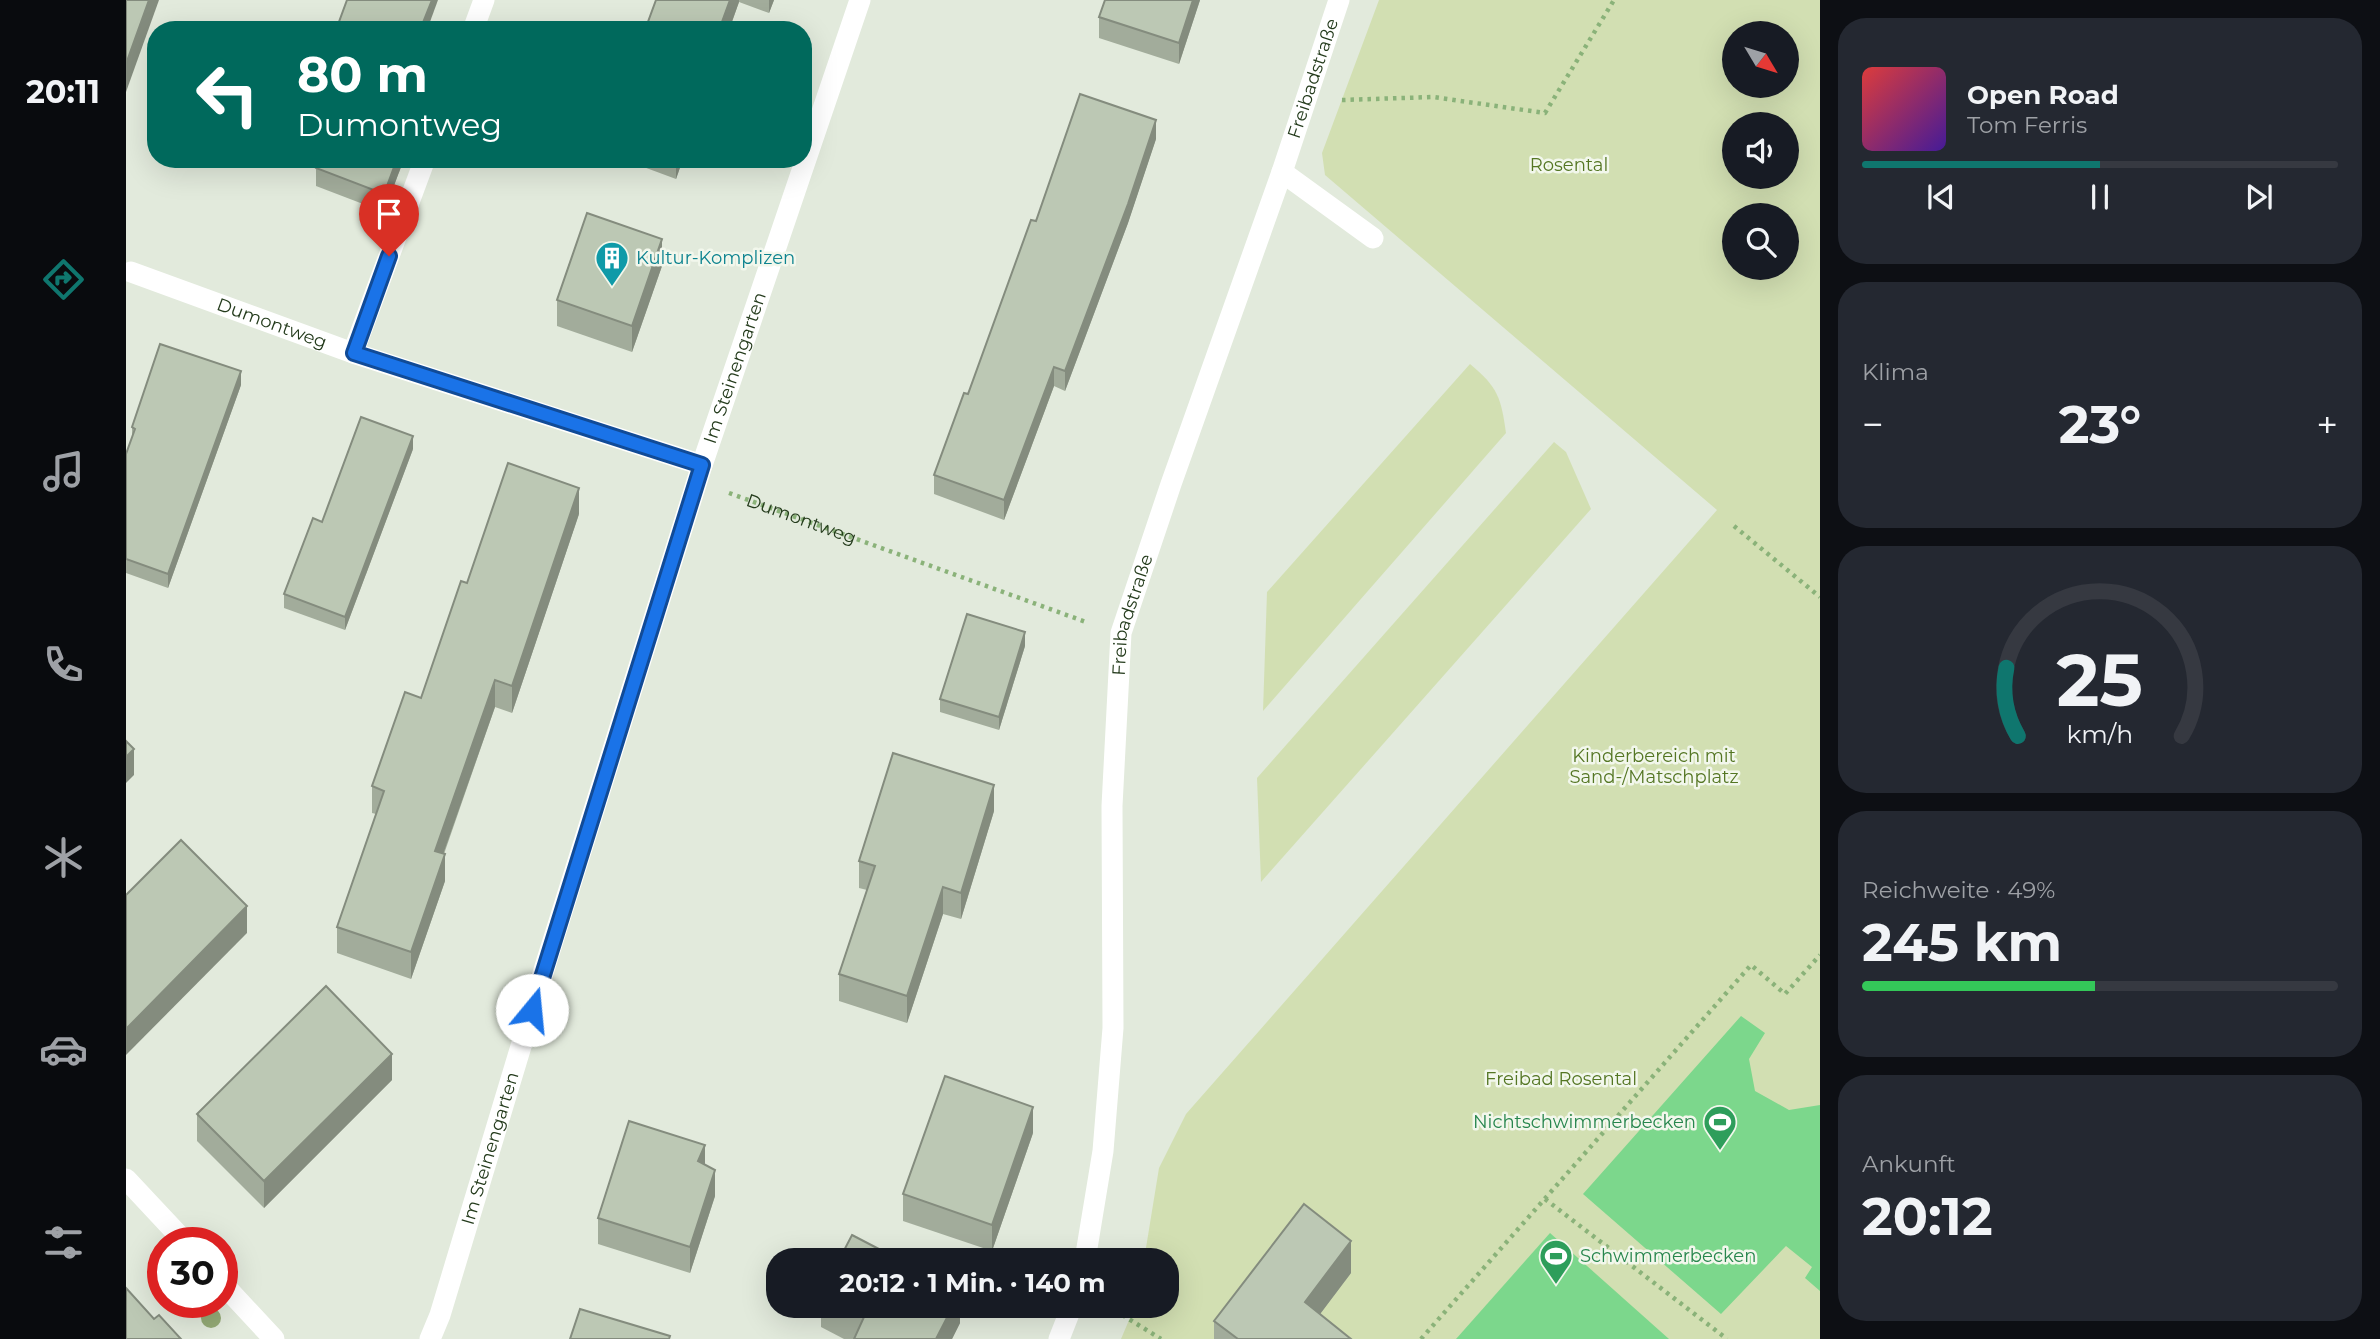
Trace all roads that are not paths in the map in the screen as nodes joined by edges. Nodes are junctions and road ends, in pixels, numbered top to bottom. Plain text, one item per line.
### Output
1 (484, 0) edge
2 (860, 0) edge
3 (1339, 0) edge
4 (476, 21) edge
5 (812, 141) edge
6 (422, 168) edge
7 (803, 168) edge
8 (1282, 172) junction
9 (1373, 238) dead end
10 (131, 272) dead end
11 (354, 353) junction
12 (702, 465) junction
13 (126, 1179) edge
14 (171, 1227) edge
15 (1087, 1248) edge
16 (238, 1300) edge
17 (1067, 1318) edge
18 (274, 1339) edge
19 (430, 1339) edge
20 (1059, 1339) edge

1 - 4 street
2 - 5 street, Im Steinengarten
3 - 8 street, Freibadstraße
6 - 11 street
7 - 12 street, Im Steinengarten
8 - 9 street
8 - 15 street, Freibadstraße
10 - 11 street, Dumontweg
11 - 12 street, Dumontweg
12 - 19 street, Im Steinengarten
13 - 14 street
16 - 18 street
17 - 20 street

